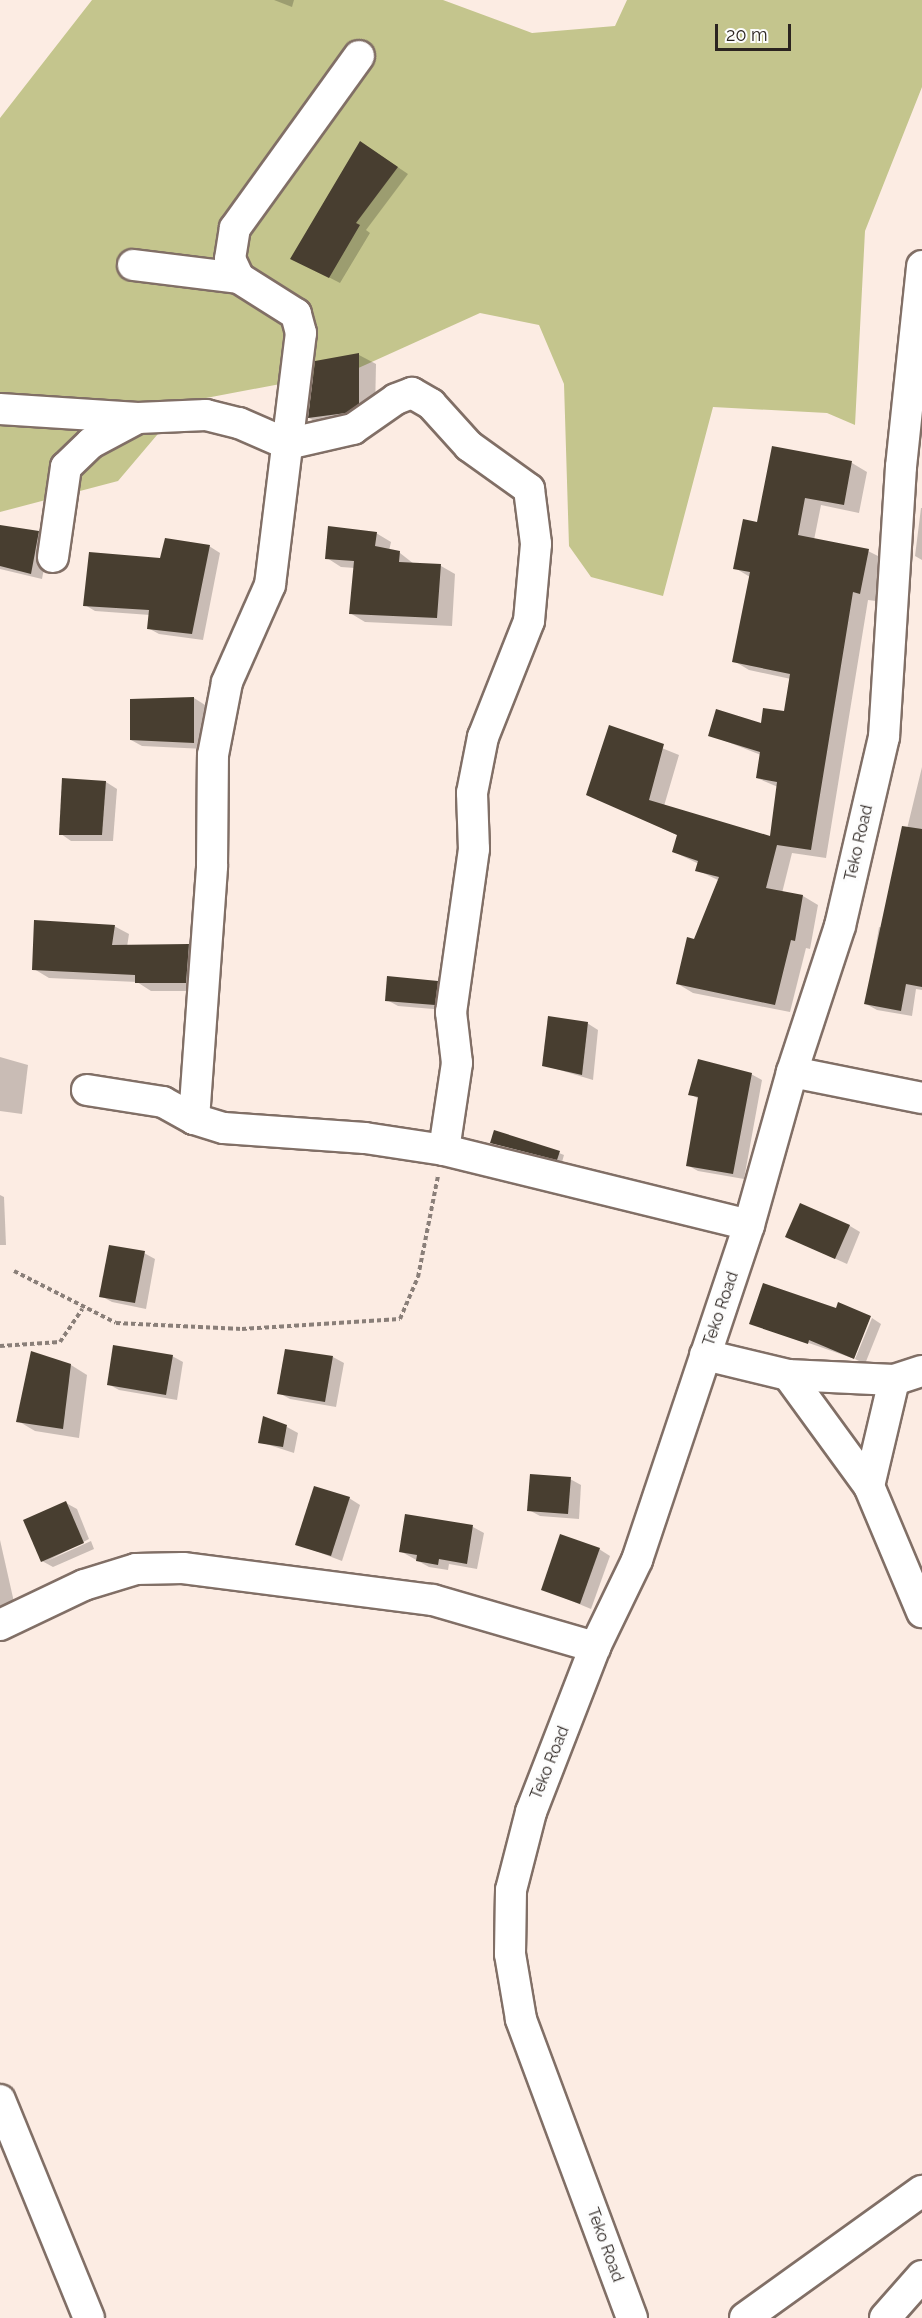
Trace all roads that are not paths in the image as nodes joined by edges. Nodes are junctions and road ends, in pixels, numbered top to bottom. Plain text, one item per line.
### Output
1 (359, 56) dead end
2 (133, 265) dead end
3 (922, 266) edge
4 (239, 278) junction
5 (0, 409) edge
6 (138, 418) junction
7 (286, 444) junction
8 (53, 557) dead end
9 (792, 1072) junction
10 (87, 1090) dead end
11 (922, 1098) edge
12 (194, 1119) junction
13 (444, 1150) junction
14 (749, 1225) junction
15 (705, 1355) junction
16 (922, 1371) edge
17 (788, 1375) junction
18 (894, 1380) junction
19 (868, 1486) junction
20 (922, 1612) edge
21 (0, 1625) edge
22 (595, 1647) junction
23 (0, 2100) edge
24 (922, 2191) edge
25 (922, 2276) edge
26 (89, 2318) edge
27 (633, 2318) edge
28 (745, 2318) edge
29 (885, 2318) edge

1 - 4 street
2 - 4 street
3 - 9 street, Teko Road
4 - 7 street
5 - 6 street
6 - 7 street
6 - 8 street
7 - 12 street
7 - 13 street
9 - 11 street
9 - 14 street, Teko Road
10 - 12 street
12 - 13 street
13 - 14 street
14 - 15 street, Teko Road
15 - 17 street
15 - 22 street, Teko Road
16 - 18 street
17 - 18 street
17 - 19 street
18 - 19 street
19 - 20 street
21 - 22 street
22 - 27 street, Teko Road
23 - 26 street
24 - 28 street
25 - 29 street

